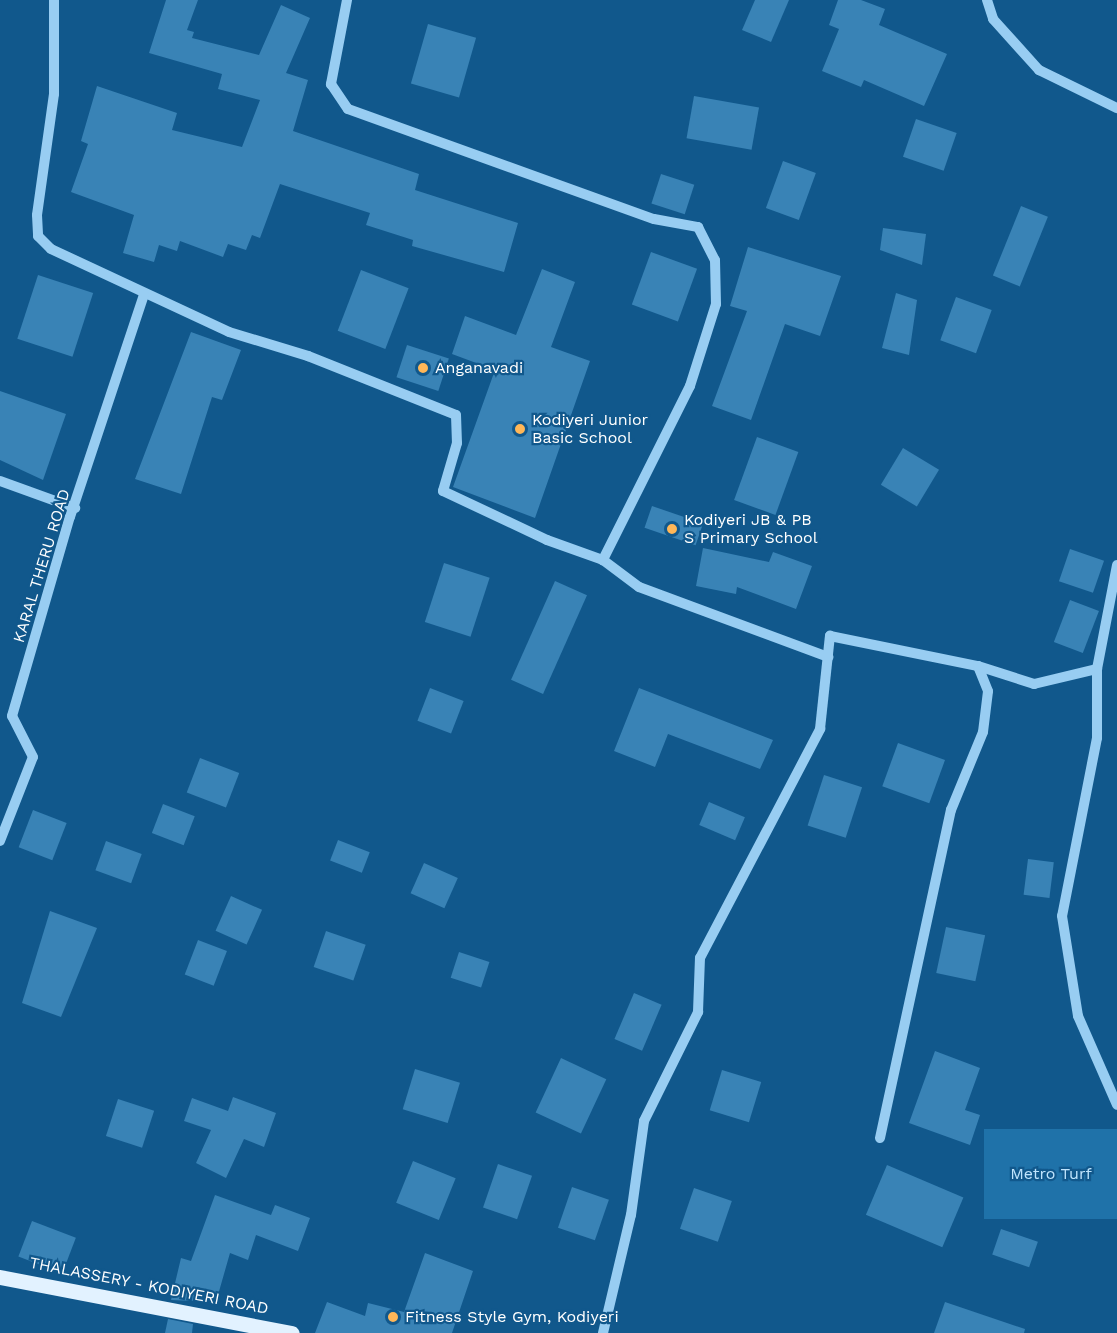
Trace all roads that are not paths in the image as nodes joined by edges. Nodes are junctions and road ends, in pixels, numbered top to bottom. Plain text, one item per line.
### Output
1 (54, 0) edge
2 (347, 0) edge
3 (987, 0) edge
4 (1117, 108) edge
5 (144, 295) junction
6 (0, 481) edge
7 (75, 508) junction
8 (603, 560) junction
9 (1117, 566) edge
10 (828, 657) junction
11 (978, 666) junction
12 (1096, 669) junction
13 (0, 841) edge
14 (1117, 1105) edge
15 (880, 1138) dead end
16 (0, 1277) edge
17 (292, 1333) edge
18 (603, 1333) edge

1 - 5 street
2 - 8 street
3 - 4 street
5 - 7 street, KARAL THERU ROAD
5 - 8 street
6 - 7 street
7 - 13 street, KARAL THERU ROAD
8 - 10 street
9 - 12 street
10 - 11 street
10 - 18 street
11 - 12 street
11 - 15 street
12 - 14 street
16 - 17 main road, THALASSERY - KODIYERI ROAD

